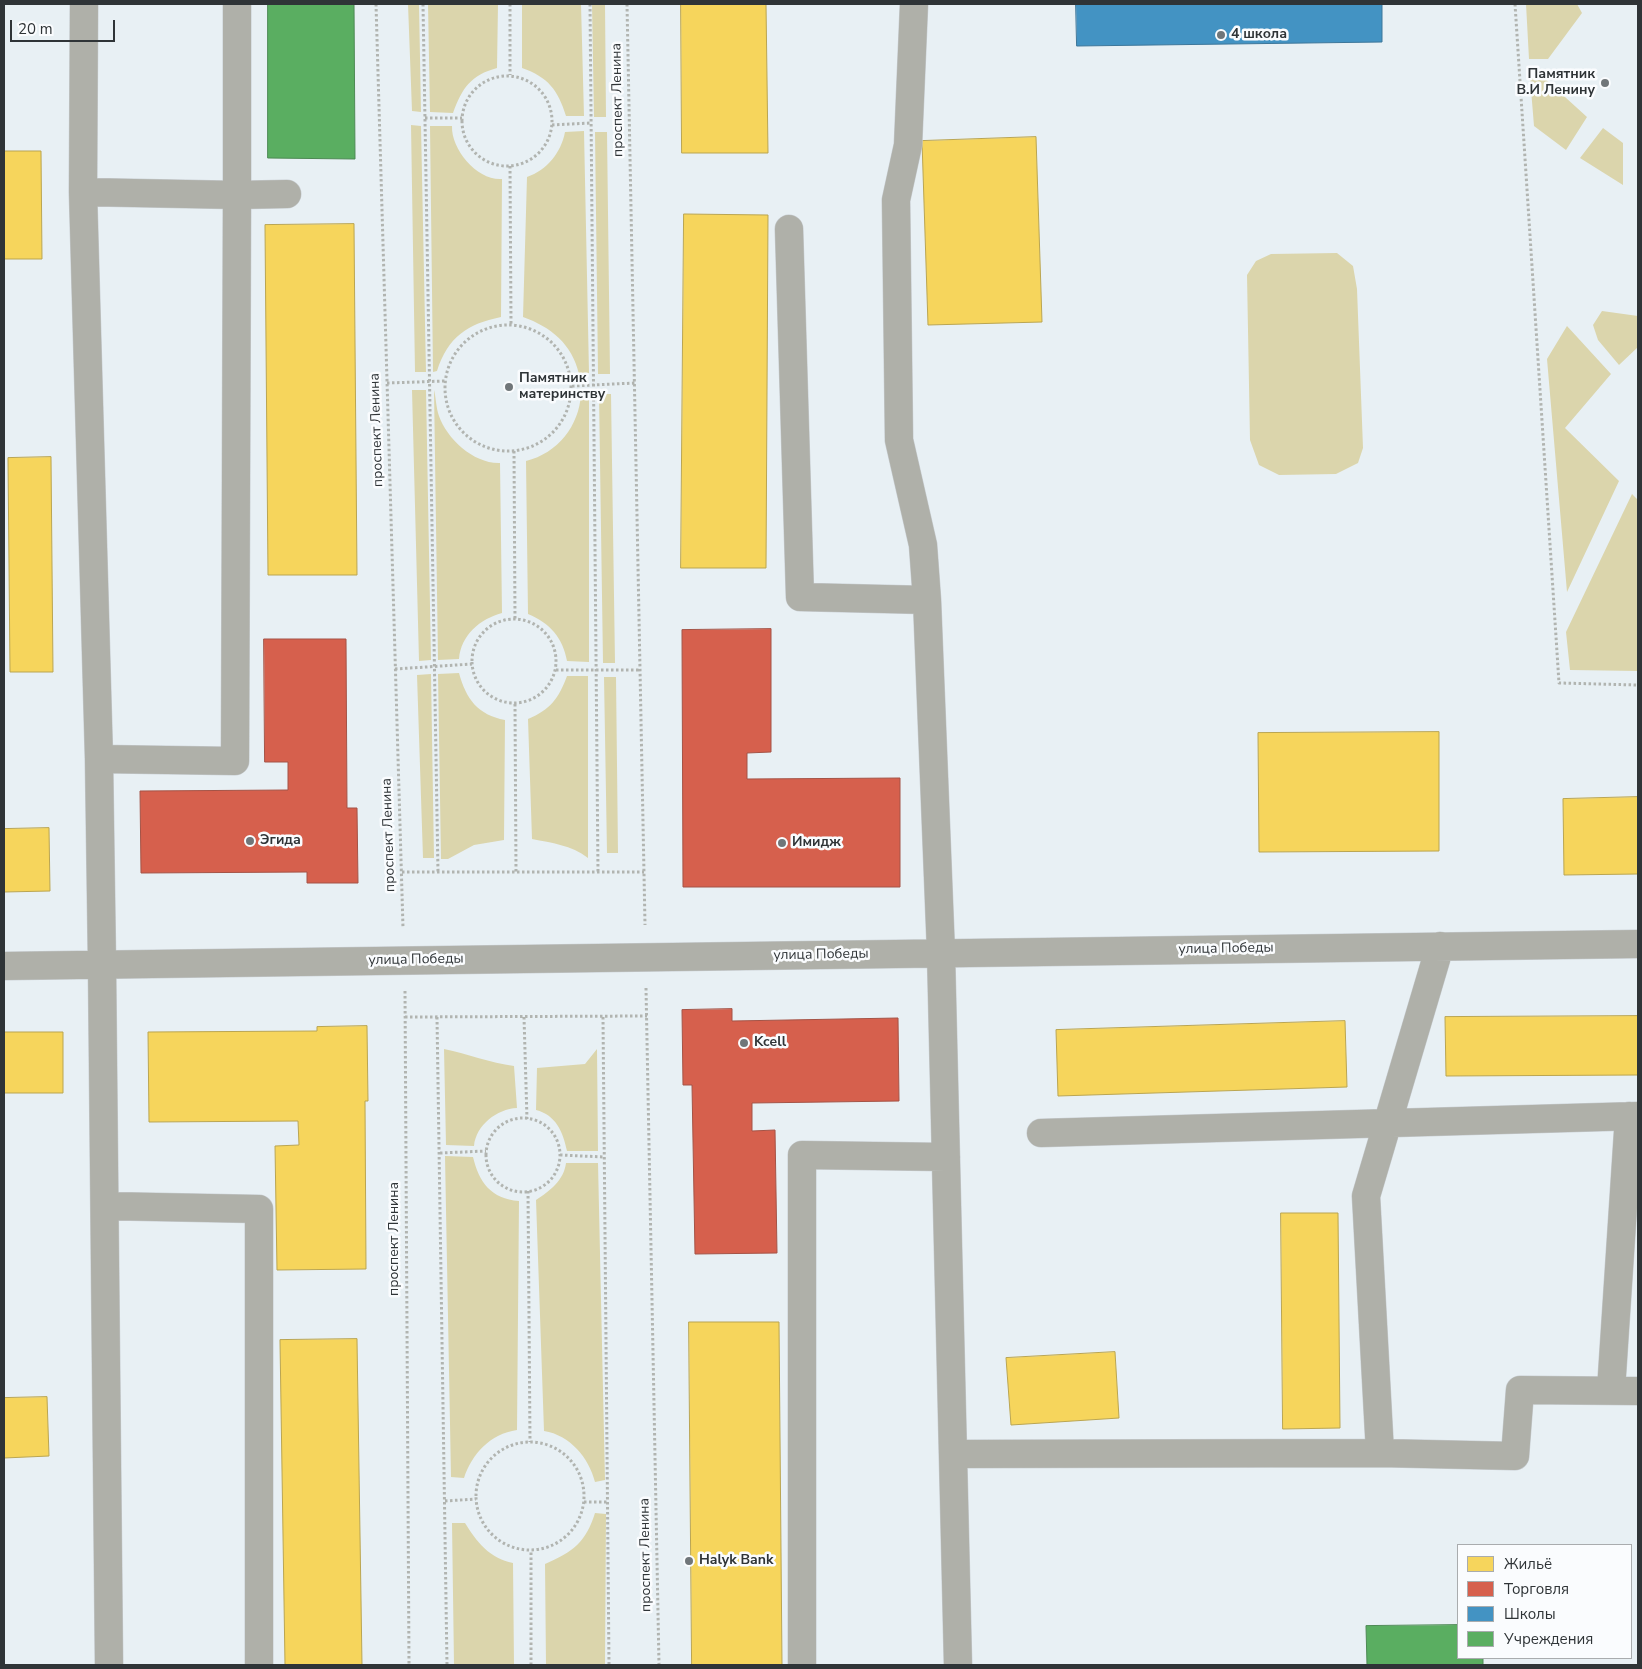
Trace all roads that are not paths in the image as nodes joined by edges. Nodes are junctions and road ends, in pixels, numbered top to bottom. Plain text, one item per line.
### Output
1 (84, 4) edge
2 (237, 4) edge
3 (914, 4) edge
4 (83, 192) junction
5 (287, 194) dead end
6 (237, 195) junction
7 (789, 229) dead end
8 (927, 600) junction
9 (99, 759) junction
10 (1638, 944) edge
11 (1440, 946) junction
12 (941, 953) junction
13 (102, 964) junction
14 (4, 966) edge
15 (1634, 1116) edge
16 (1388, 1124) junction
17 (1041, 1133) dead end
18 (946, 1157) junction
19 (105, 1206) junction
20 (1611, 1390) junction
21 (1638, 1391) edge
22 (1380, 1453) junction
23 (953, 1454) junction
24 (109, 1665) edge
25 (259, 1665) edge
26 (802, 1665) edge
27 (958, 1665) edge

1 - 4 street
2 - 6 street
3 - 8 street
4 - 6 street
4 - 9 street
5 - 6 street
6 - 9 street
7 - 8 street
8 - 12 street
9 - 13 street
10 - 11 street, улица Победы
11 - 12 street, улица Победы
11 - 16 street
12 - 13 street, улица Победы
12 - 18 street
13 - 14 street, улица Победы
13 - 19 street
15 - 16 street
15 - 20 street
16 - 17 street
16 - 22 street
18 - 23 street
18 - 26 street
19 - 24 street
19 - 25 street
20 - 21 street
20 - 22 street
22 - 23 street
23 - 27 street

